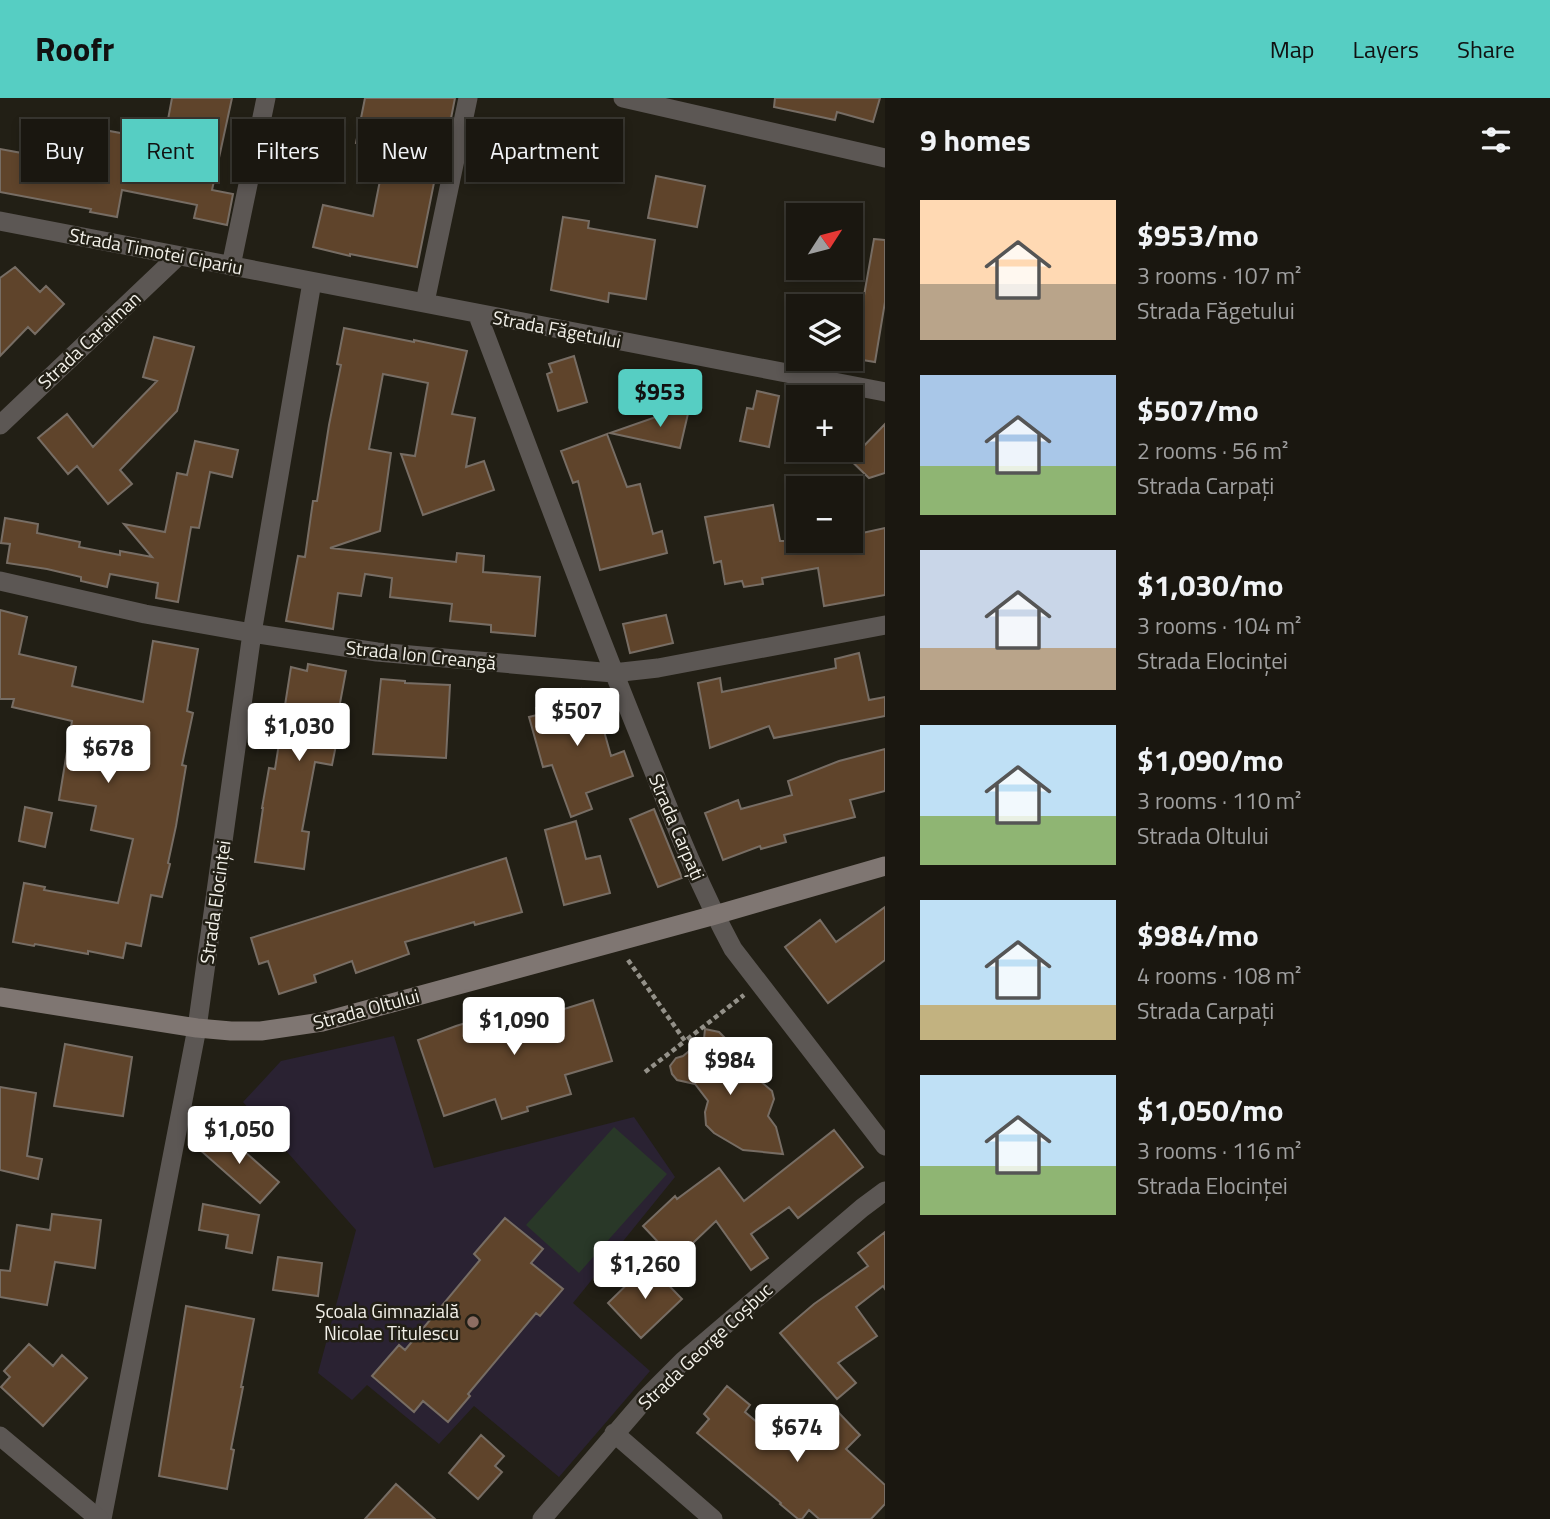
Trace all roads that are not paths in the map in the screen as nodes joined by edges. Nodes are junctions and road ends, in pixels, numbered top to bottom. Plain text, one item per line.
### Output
1 (267, 98) edge
2 (468, 98) edge
3 (623, 98) edge
4 (885, 158) edge
5 (0, 221) edge
6 (178, 256) junction
7 (231, 266) junction
8 (312, 282) junction
9 (425, 302) junction
10 (477, 313) junction
11 (885, 392) edge
12 (0, 425) edge
13 (0, 581) edge
14 (885, 625) edge
15 (252, 633) junction
16 (613, 673) junction
17 (885, 866) edge
18 (715, 915) junction
19 (0, 997) edge
20 (197, 1028) junction
21 (885, 1146) edge
22 (885, 1191) edge
23 (614, 1433) junction
24 (0, 1436) edge
25 (101, 1519) edge
26 (542, 1519) edge
27 (713, 1519) edge

1 - 7 street
2 - 9 street
3 - 4 street
5 - 6 street, Strada Timotei Cipariu
6 - 7 street, Strada Timotei Cipariu
6 - 12 street, Strada Caraiman
7 - 8 street, Strada Timotei Cipariu
8 - 9 street, Strada Făgetului
8 - 15 street, Strada Elocinței
9 - 10 street, Strada Făgetului
10 - 11 street, Strada Făgetului
10 - 16 street, Strada Carpați
13 - 15 street, Strada Ion Creangă
14 - 16 street, Strada Ion Creangă
15 - 16 street, Strada Ion Creangă
15 - 20 street, Strada Elocinței
16 - 18 street, Strada Carpați
17 - 18 main road, Strada Oltului
18 - 20 main road, Strada Oltului
18 - 21 street, Strada Carpați
19 - 20 main road, Strada Oltului
20 - 25 street, Strada Elocinței
22 - 23 street, Strada George Coșbuc
23 - 26 street, Strada George Coșbuc
23 - 27 street
24 - 25 street

